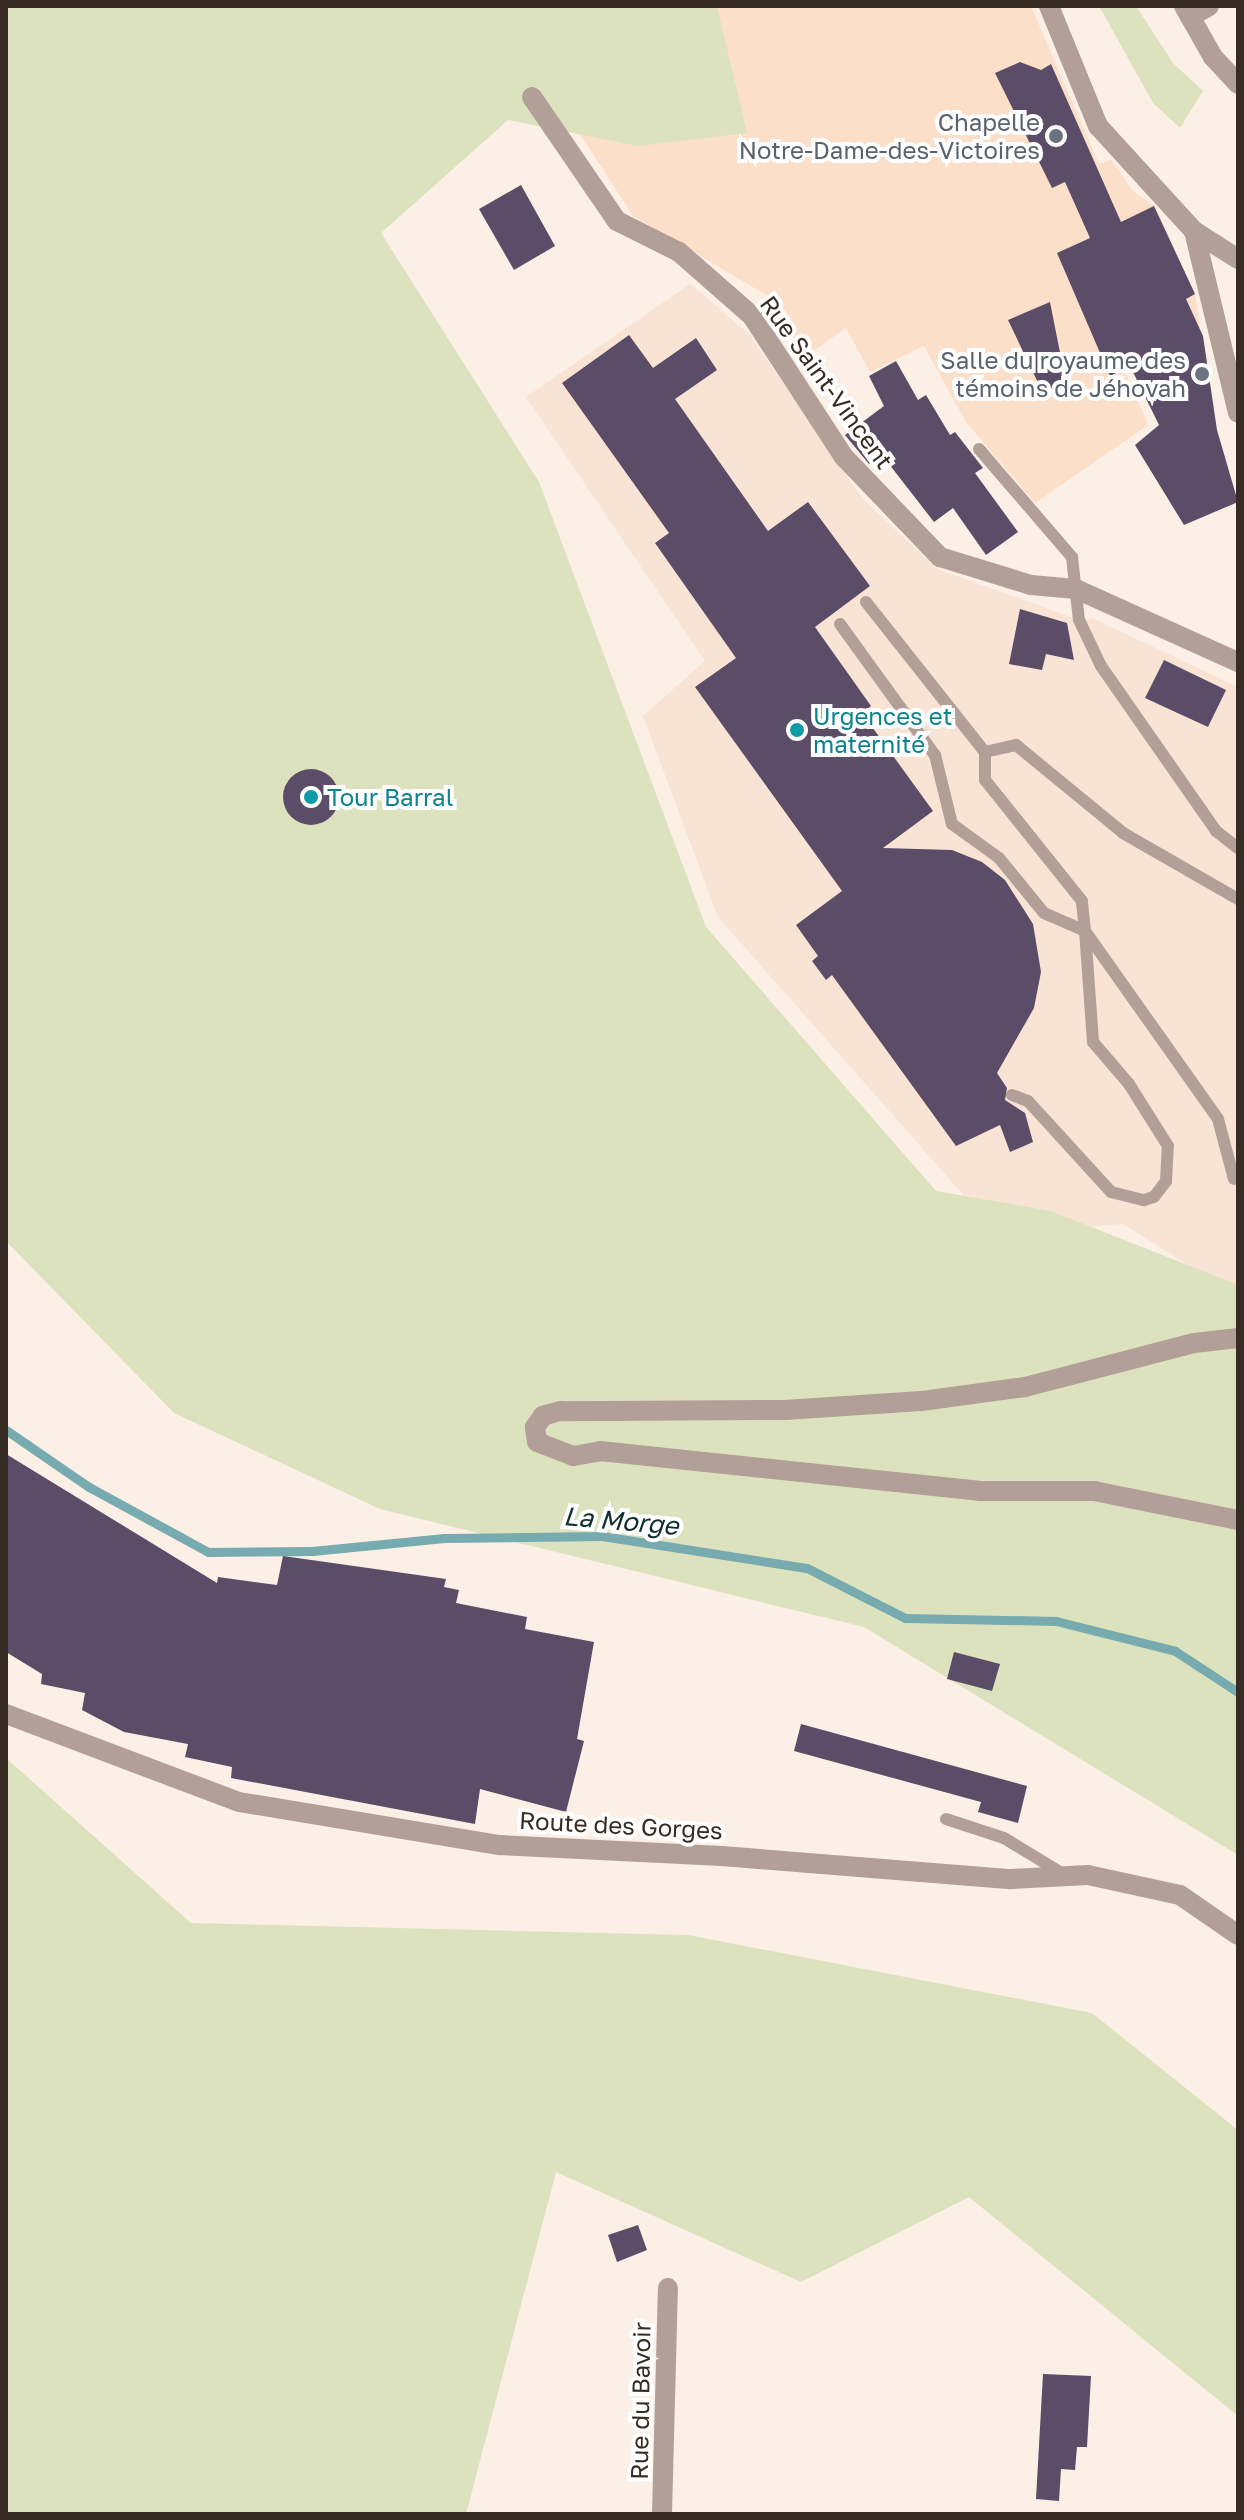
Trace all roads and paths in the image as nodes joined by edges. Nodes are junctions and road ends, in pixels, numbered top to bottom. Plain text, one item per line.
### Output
1 (1049, 6) edge
2 (1209, 6) edge
3 (1187, 11) edge
4 (1238, 84) edge
5 (532, 97) dead end
6 (1194, 231) junction
7 (1238, 259) edge
8 (1238, 413) edge
9 (979, 449) dead end
10 (1076, 589) junction
11 (866, 602) dead end
12 (840, 624) dead end
13 (1238, 662) edge
14 (985, 752) junction
15 (1238, 848) edge
16 (1238, 899) edge
17 (1085, 931) junction
18 (1012, 1095) dead end
19 (1234, 1179) dead end
20 (1238, 1338) edge
21 (1238, 1520) edge
22 (6, 1714) edge
23 (946, 1819) dead end
24 (1060, 1872) junction
25 (1238, 1935) edge
26 (668, 2288) dead end
27 (662, 2514) edge

1 - 6 street
2 - 3 street
3 - 4 street
5 - 10 street, Rue Saint-Vincent
6 - 7 street
6 - 8 street
9 - 10 lane
10 - 13 street, Rue Saint-Vincent
10 - 15 lane
11 - 14 lane
12 - 17 lane
14 - 16 lane
14 - 17 lane
17 - 18 lane
17 - 19 lane
20 - 21 street
22 - 24 street, Route des Gorges
23 - 24 lane
24 - 25 street, Route des Gorges
26 - 27 street, Rue du Bavoir

